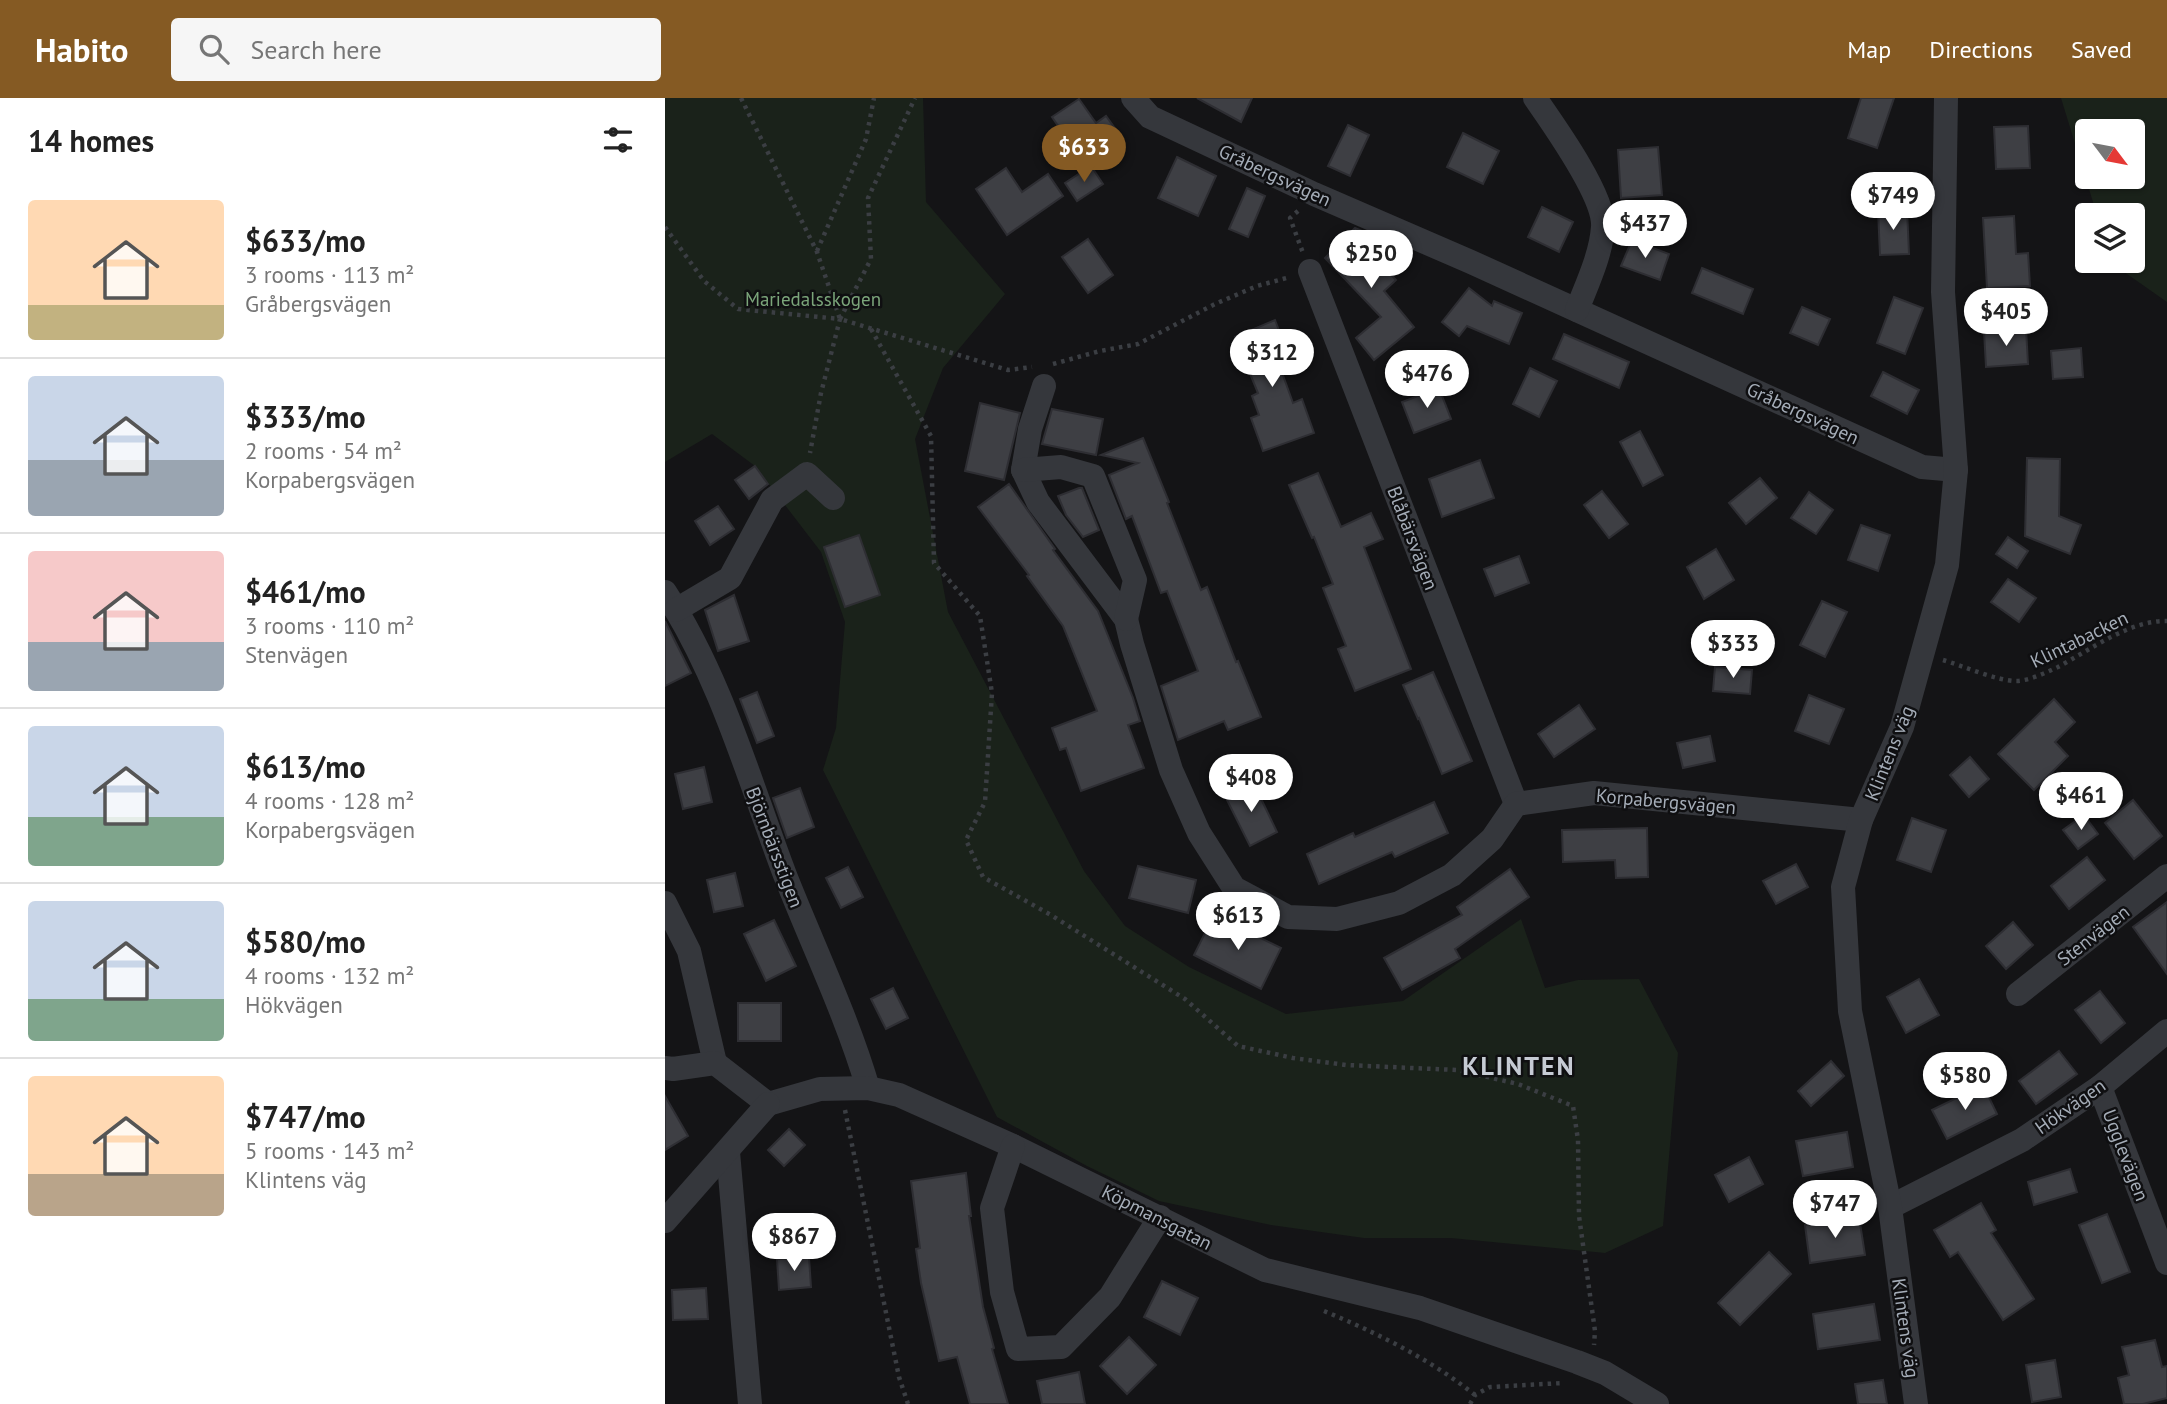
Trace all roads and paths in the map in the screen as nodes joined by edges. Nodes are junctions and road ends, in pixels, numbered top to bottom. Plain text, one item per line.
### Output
1 (741, 98) edge
2 (874, 98) edge
3 (915, 98) edge
4 (1133, 98) edge
5 (1535, 98) edge
6 (1946, 98) edge
7 (1314, 194) junction
8 (665, 227) edge
9 (817, 252) junction
10 (1310, 271) junction
11 (1577, 310) junction
12 (839, 319) junction
13 (871, 329) junction
14 (1047, 376) junction
15 (1023, 470) junction
16 (1956, 470) junction
17 (807, 474) junction
18 (833, 498) dead end
19 (671, 601) edge
20 (1126, 619) junction
21 (2167, 621) edge
22 (1922, 654) junction
23 (1516, 804) junction
24 (1861, 820) junction
25 (2167, 876) edge
26 (665, 903) edge
27 (2018, 994) dead end
28 (2167, 1031) edge
29 (715, 1063) junction
30 (665, 1068) edge
31 (867, 1087) junction
32 (2100, 1087) junction
33 (841, 1088) junction
34 (768, 1104) junction
35 (1013, 1146) junction
36 (728, 1152) junction
37 (1890, 1207) junction
38 (1160, 1217) junction
39 (665, 1221) edge
40 (2167, 1264) edge
41 (1315, 1307) dead end
42 (1593, 1368) junction
43 (1572, 1383) dead end
44 (1475, 1395) junction
45 (750, 1404) edge
46 (908, 1404) edge
47 (1470, 1404) edge
48 (1657, 1404) edge
49 (1916, 1404) edge

1 - 9 path
2 - 9 path
3 - 12 path
4 - 7 street, Gråbergsvägen
5 - 11 street
6 - 16 street, Klintens väg
7 - 10 path
7 - 11 street, Gråbergsvägen
8 - 12 path
9 - 12 path
10 - 14 path
10 - 23 street, Blåbärsvägen
11 - 16 street, Gråbergsvägen
12 - 13 path
12 - 17 path
13 - 14 path
13 - 42 path
14 - 15 street
15 - 20 street
15 - 20 street
16 - 22 street, Klintens väg
17 - 18 street
17 - 19 street, Björnbärsstigen
19 - 31 street, Björnbärsstigen
20 - 23 street
21 - 22 path, Klintabacken
22 - 24 street, Klintens väg
23 - 24 street, Korpabergsvägen
24 - 37 street, Klintens väg
25 - 27 street, Stenvägen
26 - 29 street
28 - 32 street, Hökvägen
29 - 30 street
29 - 34 street
31 - 33 street, Köpmansgatan
31 - 35 street, Köpmansgatan
32 - 37 street, Hökvägen
32 - 40 street, Ugglevägen
33 - 34 street, Köpmansgatan
33 - 46 path
34 - 36 street
35 - 38 street, Köpmansgatan
35 - 38 street
36 - 39 street
36 - 45 street
37 - 49 street, Klintens väg
38 - 42 street, Köpmansgatan
41 - 44 path
42 - 48 street, Köpmansgatan
43 - 44 path
44 - 47 path

